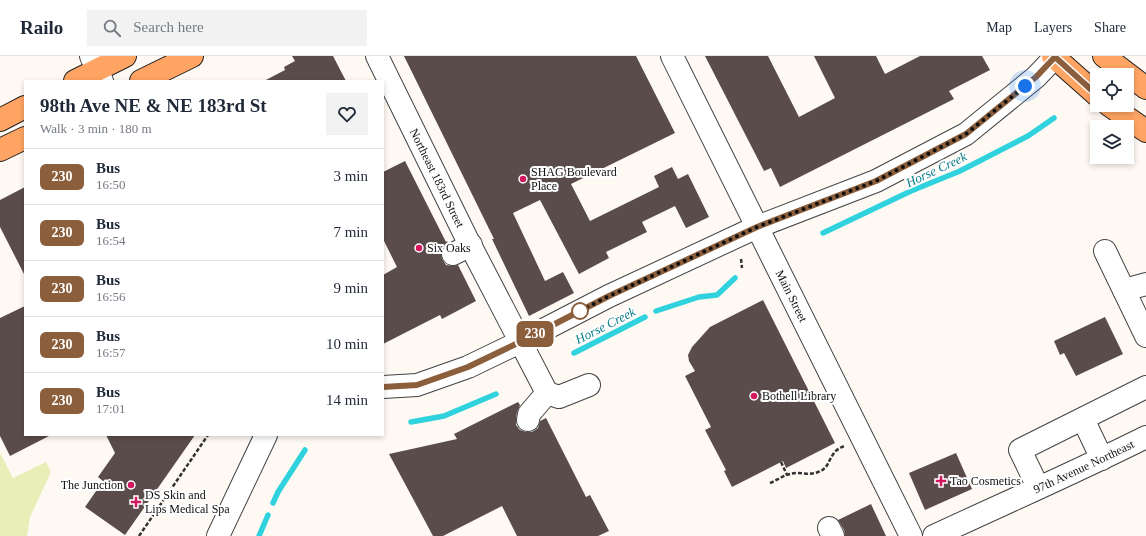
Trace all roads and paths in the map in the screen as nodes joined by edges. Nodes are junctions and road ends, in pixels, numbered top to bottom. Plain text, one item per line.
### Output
1 (125, 56) edge
2 (192, 56) edge
3 (377, 56) edge
4 (672, 56) edge
5 (1055, 56) edge
6 (1104, 56) edge
7 (96, 69) edge
8 (77, 80) edge
9 (143, 80) edge
10 (1090, 88) edge
11 (1146, 88) edge
12 (24, 108) edge
13 (1119, 112) edge
14 (0, 120) edge
15 (1146, 131) edge
16 (24, 138) edge
17 (0, 150) edge
18 (757, 227) junction
19 (1106, 251) dead end
20 (741, 259) dead end
21 (742, 268) dead end
22 (1146, 284) edge
23 (1124, 290) junction
24 (1146, 336) edge
25 (520, 342) junction
26 (589, 385) dead end
27 (384, 387) edge
28 (1146, 387) edge
29 (547, 394) junction
30 (1083, 419) junction
31 (528, 420) dead end
32 (207, 436) edge
33 (266, 436) edge
34 (1146, 437) edge
35 (844, 446) dead end
36 (1102, 459) junction
37 (781, 462) dead end
38 (788, 475) junction
39 (770, 483) dead end
40 (1038, 488) junction
41 (139, 536) edge
42 (218, 536) edge
43 (911, 536) edge
44 (934, 536) edge

1 - 7 main road
2 - 9 main road
3 - 25 street, Northeast 183rd Street
4 - 18 street, Main Street
5 - 10 main road
5 - 18 street
6 - 11 main road
7 - 8 main road
12 - 14 main road
13 - 15 main road
16 - 17 main road
18 - 25 street
18 - 43 street, Main Street
19 - 23 street
20 - 21 path
22 - 23 street
23 - 24 street
25 - 27 street
25 - 29 street, Northeast 183rd Street
26 - 29 street
28 - 30 street
29 - 31 street
30 - 36 street
30 - 40 street
32 - 41 path
33 - 42 street
34 - 36 street, 97th Avenue Northeast
35 - 38 path
36 - 40 street, 97th Avenue Northeast
37 - 38 path
38 - 39 path
40 - 44 street, 97th Avenue Northeast

